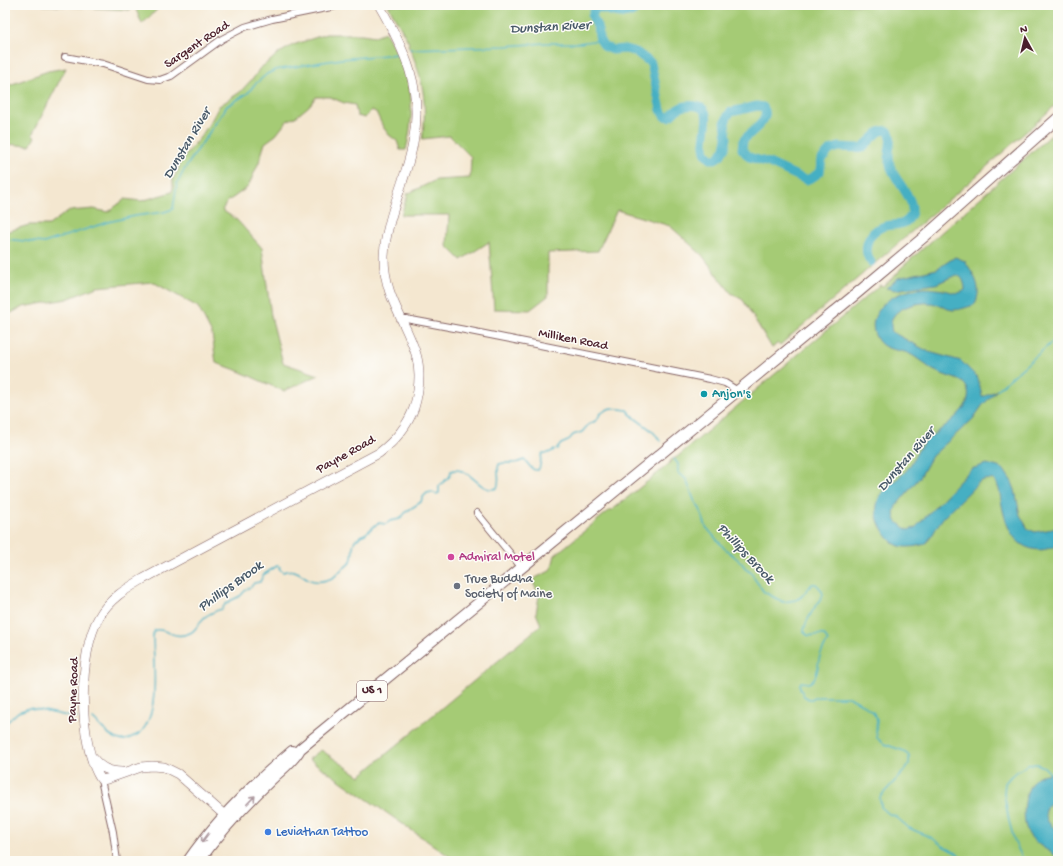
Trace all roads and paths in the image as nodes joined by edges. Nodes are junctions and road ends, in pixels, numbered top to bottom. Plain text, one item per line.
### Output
1 (341, 5) edge
2 (379, 5) edge
3 (65, 57) dead end
4 (1058, 118) edge
5 (401, 320) junction
6 (738, 391) junction
7 (477, 513) dead end
8 (522, 568) junction
9 (90, 755) junction
10 (125, 772) junction
11 (101, 780) junction
12 (227, 818) junction
13 (117, 861) edge
14 (188, 861) edge
15 (199, 861) edge

1 - 3 street, Sargent Road
2 - 5 main road, Payne Road
4 - 6 main road, US 1
5 - 6 street, Milliken Road
5 - 9 main road, Payne Road
6 - 8 main road, US 1
7 - 8 street
8 - 12 main road, US 1
9 - 10 main road
9 - 11 main road, Payne Road
10 - 11 main road
10 - 12 main road
11 - 13 street
12 -> 14 main road, US 1
12 - 15 main road, US 1

